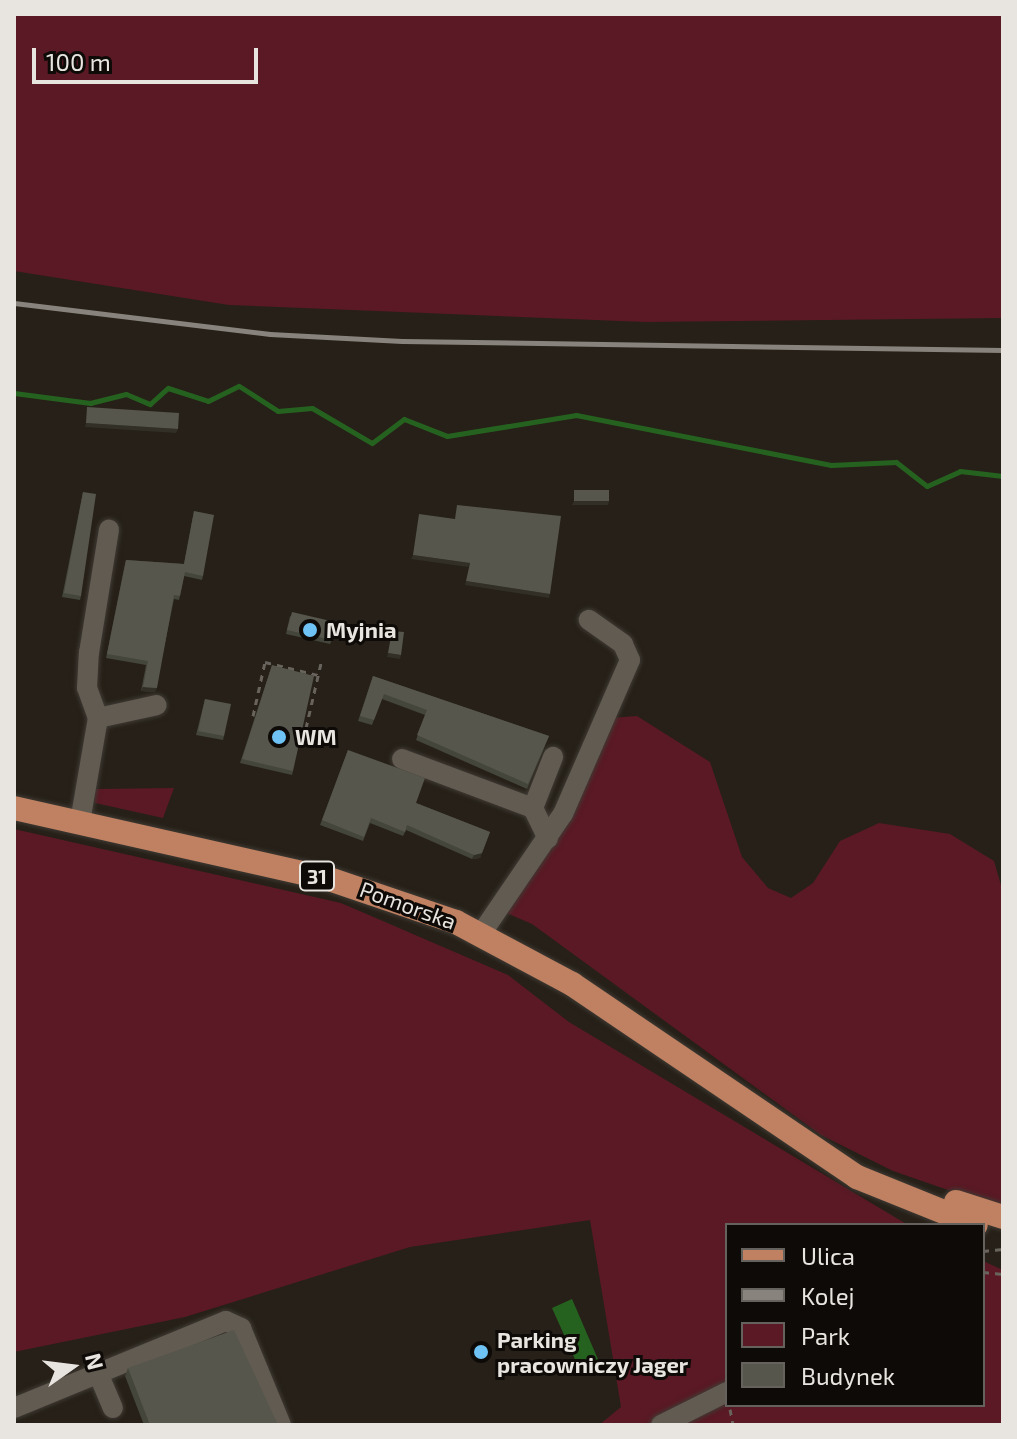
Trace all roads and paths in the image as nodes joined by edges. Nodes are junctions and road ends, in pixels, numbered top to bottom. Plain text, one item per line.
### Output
1 (109, 530) dead end
2 (589, 620) dead end
3 (321, 663) dead end
4 (318, 675) junction
5 (157, 705) dead end
6 (253, 716) edge
7 (98, 718) junction
8 (306, 728) edge
9 (553, 757) dead end
10 (402, 759) dead end
11 (14, 808) edge
12 (533, 808) junction
13 (80, 822) junction
14 (548, 839) junction
15 (481, 934) junction
16 (1003, 1217) edge
17 (973, 1222) edge
18 (98, 1373) junction
19 (725, 1393) edge
20 (14, 1408) edge
21 (113, 1408) dead end
22 (281, 1425) edge
23 (661, 1425) edge

1 - 7 street
2 - 14 street
3 - 4 path
4 - 6 path
4 - 8 path
5 - 7 street
7 - 13 street
9 - 12 street
10 - 12 street
11 - 13 main road, Pomorska / 31
12 - 14 street
13 - 15 main road, Pomorska / 31
14 - 15 street
15 - 17 main road, Pomorska / 31
16 - 17 main road, 31
18 - 20 street
18 - 21 street
18 - 22 street
19 - 23 street

